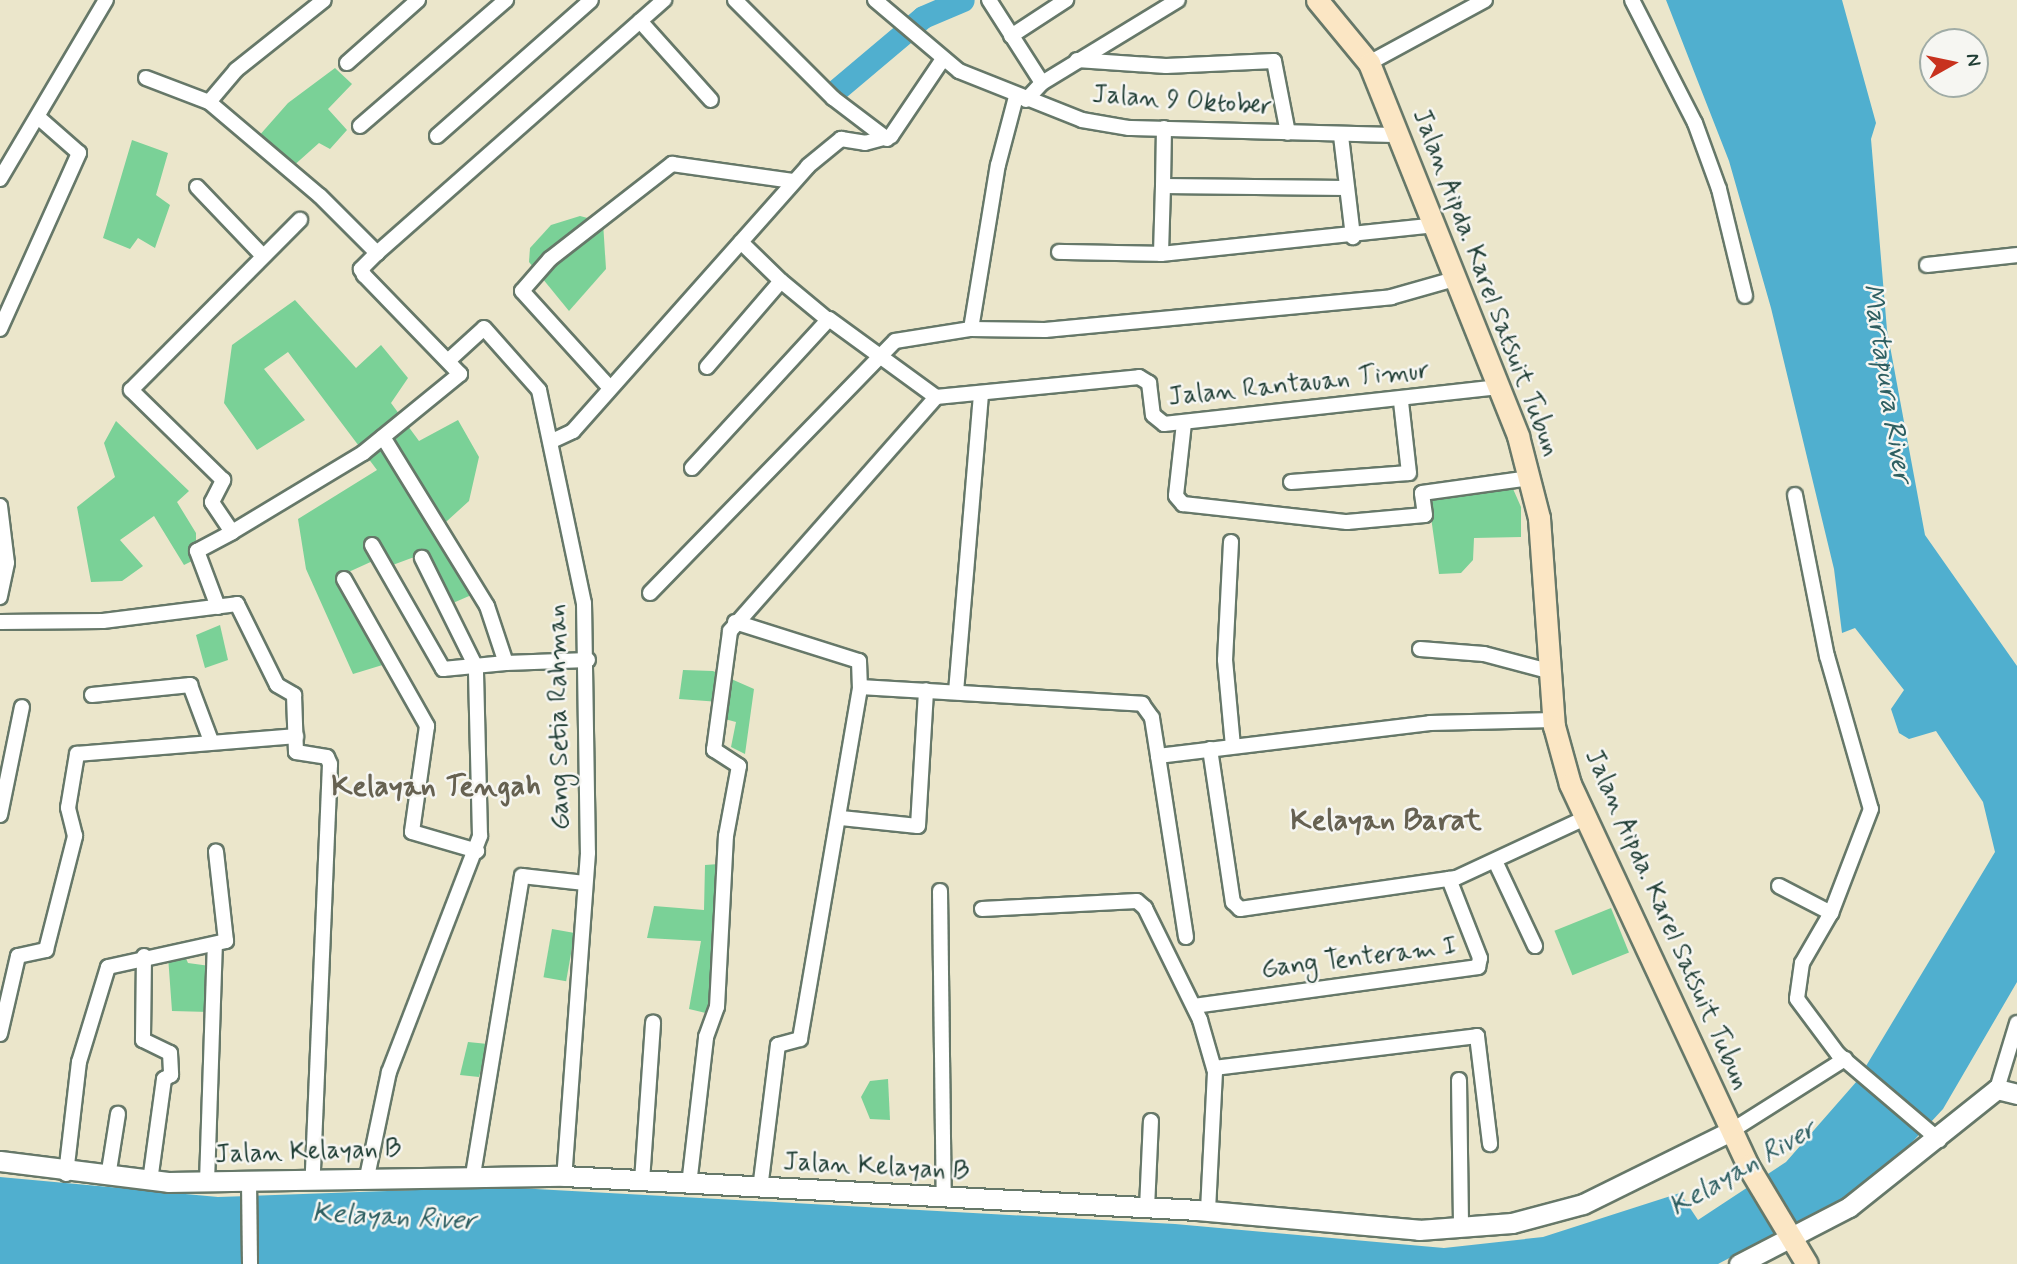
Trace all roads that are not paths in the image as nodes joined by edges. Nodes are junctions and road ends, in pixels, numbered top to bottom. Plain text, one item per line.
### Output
1 (106, 0) edge
2 (324, 0) edge
3 (418, 0) edge
4 (506, 0) edge
5 (591, 0) edge
6 (664, 0) edge
7 (735, 0) edge
8 (874, 0) edge
9 (989, 0) edge
10 (1066, 0) edge
11 (1178, 0) edge
12 (1317, 0) edge
13 (1485, 0) edge
14 (1632, 0) edge
15 (640, 21) junction
16 (1011, 36) junction
17 (943, 59) junction
18 (1077, 60) junction
19 (347, 63) dead end
20 (1369, 63) junction
21 (146, 78) dead end
22 (1042, 83) junction
23 (1021, 99) junction
24 (711, 100) dead end
25 (208, 102) junction
26 (39, 118) junction
27 (360, 126) dead end
28 (1164, 128) junction
29 (1288, 133) junction
30 (1396, 135) junction
31 (437, 136) dead end
32 (1341, 136) junction
33 (887, 139) junction
34 (0, 179) edge
35 (793, 181) junction
36 (1163, 186) junction
37 (197, 187) dead end
38 (1346, 188) junction
39 (300, 220) dead end
40 (1435, 226) junction
41 (1353, 237) junction
42 (741, 242) junction
43 (1059, 252) dead end
44 (377, 253) junction
45 (1161, 254) junction
46 (262, 255) junction
47 (2017, 255) edge
48 (1927, 265) dead end
49 (1454, 279) junction
50 (781, 281) junction
51 (1745, 296) dead end
52 (828, 320) junction
53 (0, 329) edge
54 (971, 329) junction
55 (878, 354) junction
56 (449, 360) junction
57 (707, 367) dead end
58 (1499, 387) junction
59 (610, 388) junction
60 (981, 393) junction
61 (936, 397) junction
62 (1401, 402) junction
63 (1184, 423) junction
64 (383, 437) junction
65 (552, 441) junction
66 (692, 468) dead end
67 (1530, 478) junction
68 (1291, 482) dead end
69 (1795, 495) dead end
70 (0, 506) edge
71 (232, 532) junction
72 (1231, 542) dead end
73 (372, 545) dead end
74 (422, 558) dead end
75 (344, 579) dead end
76 (650, 593) dead end
77 (0, 597) edge
78 (218, 607) junction
79 (0, 622) edge
80 (735, 622) junction
81 (1420, 649) dead end
82 (589, 660) junction
83 (506, 663) junction
84 (476, 667) junction
85 (1552, 672) junction
86 (860, 687) junction
87 (926, 690) junction
88 (956, 692) junction
89 (92, 695) dead end
90 (22, 707) dead end
91 (1554, 720) junction
92 (296, 736) junction
93 (212, 741) junction
94 (1233, 746) junction
95 (1210, 749) junction
96 (1158, 756) junction
97 (0, 815) edge
98 (841, 818) junction
99 (1585, 818) junction
100 (477, 851) junction
101 (216, 852) dead end
102 (1495, 861) junction
103 (1449, 879) junction
104 (585, 883) junction
105 (1779, 886) dead end
106 (940, 891) dead end
107 (982, 909) dead end
108 (1832, 913) junction
109 (1186, 937) dead end
110 (215, 944) junction
111 (1535, 946) dead end
112 (144, 956) junction
113 (1194, 1006) junction
114 (653, 1022) dead end
115 (2017, 1023) edge
116 (0, 1034) edge
117 (1845, 1059) junction
118 (1214, 1068) junction
119 (1459, 1080) dead end
120 (1997, 1089) junction
121 (2017, 1094) edge
122 (118, 1114) dead end
123 (1151, 1121) dead end
124 (1731, 1131) junction
125 (1937, 1138) junction
126 (1490, 1144) dead end
127 (0, 1161) edge
128 (66, 1174) junction
129 (474, 1175) junction
130 (564, 1176) junction
131 (108, 1177) junction
132 (367, 1177) junction
133 (313, 1178) junction
134 (150, 1181) junction
135 (642, 1181) junction
136 (207, 1182) junction
137 (689, 1185) junction
138 (249, 1186) junction
139 (760, 1189) junction
140 (944, 1198) junction
141 (1147, 1208) junction
142 (1208, 1211) junction
143 (1461, 1228) junction
144 (1793, 1239) junction
145 (250, 1264) edge
146 (1739, 1264) edge
147 (1807, 1264) edge

1 - 26 street
2 - 25 street
3 - 19 street
4 - 27 street
5 - 31 street
6 - 15 street
7 - 33 street
8 - 17 street, Jalan 9 Oktober
9 - 16 street
10 - 16 street
11 - 18 street
12 - 20 main road, Jalan Aipda. Karel Satsuit Tubun
13 - 20 street
14 - 51 street
15 - 24 street
15 - 44 street
16 - 22 street
17 - 23 street, Jalan 9 Oktober
17 - 33 street
18 - 22 street
18 - 29 street
20 - 30 main road, Jalan Aipda. Karel Satsuit Tubun
21 - 25 street
22 - 23 street
23 - 28 street, Jalan 9 Oktober
23 - 54 street
25 - 44 street
26 - 34 street
26 - 53 street
28 - 29 street, Jalan 9 Oktober
28 - 36 street
29 - 32 street, Jalan 9 Oktober
30 - 32 street, Jalan 9 Oktober
30 - 40 main road, Jalan Aipda. Karel Satsuit Tubun
32 - 38 street
33 - 35 street
35 - 42 street
35 - 59 street
36 - 38 street
36 - 45 street
37 - 46 street
38 - 41 street
39 - 46 street
40 - 41 street
40 - 49 main road, Jalan Aipda. Karel Satsuit Tubun
41 - 45 street
42 - 50 street
42 - 59 street
43 - 45 street
44 - 56 street
46 - 71 street
47 - 48 street
49 - 54 street
49 - 58 main road, Jalan Aipda. Karel Satsuit Tubun
50 - 52 street
50 - 57 street
52 - 55 street
52 - 66 street
54 - 55 street
55 - 61 street
55 - 76 street
56 - 64 street
56 - 65 street, Gang Setia Rahman
58 - 62 street, Jalan Rantauan Timur
58 - 67 main road, Jalan Aipda. Karel Satsuit Tubun
59 - 65 street
60 - 61 street, Jalan Rantauan Timur
60 - 63 street, Jalan Rantauan Timur
60 - 88 street
61 - 80 street
62 - 63 street, Jalan Rantauan Timur
62 - 68 street
63 - 67 street
64 - 71 street
64 - 83 street
65 - 82 street, Gang Setia Rahman
67 - 85 main road, Jalan Aipda. Karel Satsuit Tubun
69 - 108 street
70 - 77 street
71 - 78 street
72 - 94 street
73 - 84 street
74 - 84 street
75 - 100 street
78 - 79 street
78 - 92 street
80 - 86 street
80 - 137 street
81 - 85 street
82 - 83 street
82 - 104 street, Gang Setia Rahman
83 - 84 street
84 - 100 street
85 - 91 main road, Jalan Aipda. Karel Satsuit Tubun
86 - 87 street
86 - 98 street
87 - 88 street
87 - 98 street
88 - 96 street
89 - 93 street
90 - 97 street
91 - 94 street
91 - 99 main road, Jalan Aipda. Karel Satsuit Tubun
92 - 93 street
92 - 133 street
93 - 116 street
94 - 95 street
95 - 96 street
95 - 103 street
96 - 109 street
98 - 139 street
99 - 102 street
99 - 124 main road, Jalan Aipda. Karel Satsuit Tubun
100 - 132 street
101 - 110 street
102 - 103 street
102 - 111 street
103 - 113 street, Gang Tenteram I
104 - 129 street
104 - 130 street, Gang Setia Rahman
105 - 108 street
106 - 140 street
107 - 113 street
108 - 117 street
110 - 112 street
110 - 136 street
112 - 128 street
112 - 134 street
113 - 118 street
114 - 135 street
115 - 120 street
117 - 124 street
117 - 125 street
118 - 126 street
118 - 142 street
119 - 143 street
120 - 121 street
120 - 125 street
122 - 131 street
123 - 141 street
124 - 143 street, Jalan Kelayan B
124 - 144 main road, Jalan Aipda. Karel Satsuit Tubun
125 - 144 street
127 - 128 street, Jalan Kelayan B
128 - 131 street, Jalan Kelayan B
129 - 130 street, Jalan Kelayan B
129 - 132 street, Jalan Kelayan B
130 - 135 street, Jalan Kelayan B
131 - 134 street, Jalan Kelayan B
132 - 133 street, Jalan Kelayan B
133 - 138 street, Jalan Kelayan B
134 - 136 street, Jalan Kelayan B
135 - 137 street, Jalan Kelayan B
136 - 138 street, Jalan Kelayan B
137 - 139 street, Jalan Kelayan B
138 - 145 street
139 - 140 street, Jalan Kelayan B
140 - 141 street, Jalan Kelayan B
141 - 142 street, Jalan Kelayan B
142 - 143 street, Jalan Kelayan B
144 - 146 street
144 - 147 main road, Jalan Aipda. Karel Satsuit Tubun

